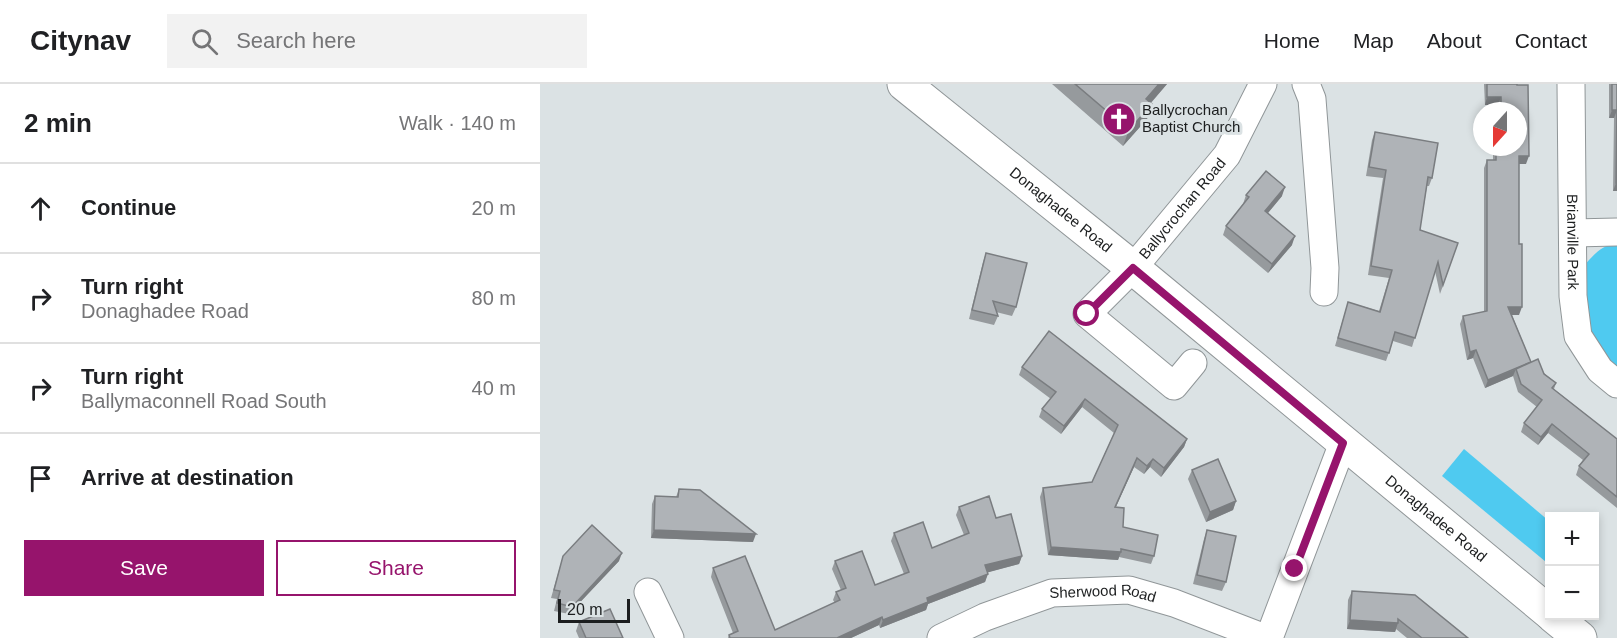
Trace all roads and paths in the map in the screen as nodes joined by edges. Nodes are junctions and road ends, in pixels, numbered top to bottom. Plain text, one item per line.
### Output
1 (904, 84) edge
2 (1263, 84) edge
3 (1306, 84) edge
4 (1571, 84) edge
5 (1617, 232) edge
6 (1573, 233) junction
7 (1133, 268) junction
8 (1324, 292) dead end
9 (1193, 363) dead end
10 (1617, 384) edge
11 (1343, 443) junction
12 (648, 592) dead end
13 (1545, 609) edge
14 (1558, 620) edge
15 (670, 638) edge
16 (941, 638) edge
17 (1267, 638) edge
18 (1580, 638) edge

1 - 7 main road, Donaghadee Road
2 - 7 street, Ballycrochan Road
3 - 8 street
4 - 6 street, Brianville Park
5 - 6 street
6 - 10 street, Brianville Park
7 - 9 street, Ballycrochan Road
7 - 11 main road, Donaghadee Road
11 - 13 main road, Donaghadee Road
11 - 17 street
12 - 15 street
14 - 18 main road, Donaghadee Road
16 - 17 street, Sherwood Road

